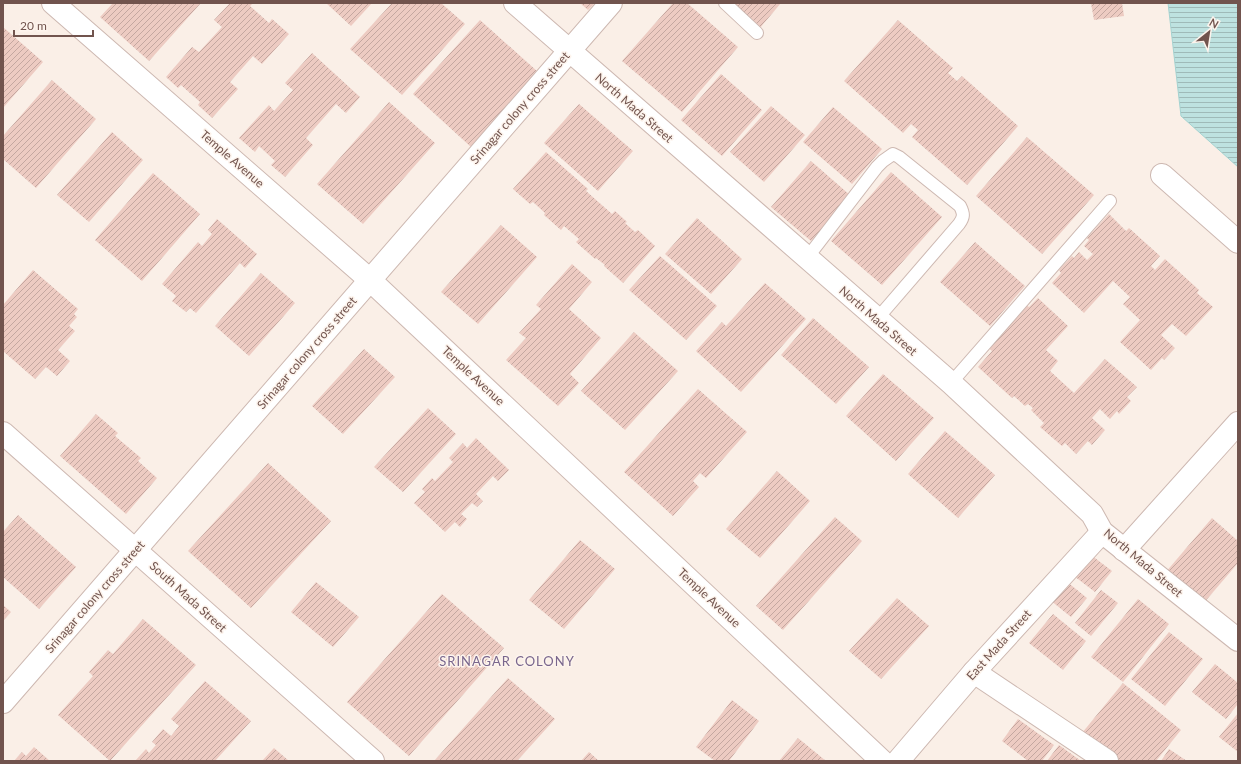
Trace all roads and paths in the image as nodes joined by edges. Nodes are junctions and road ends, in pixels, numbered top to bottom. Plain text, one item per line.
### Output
1 (53, 3) edge
2 (515, 3) edge
3 (611, 3) edge
4 (725, 3) edge
5 (757, 32) dead end
6 (569, 52) junction
7 (1162, 176) dead end
8 (1110, 201) dead end
9 (1238, 242) edge
10 (807, 258) junction
11 (370, 280) junction
12 (876, 319) junction
13 (951, 383) junction
14 (1238, 423) edge
15 (3, 433) edge
16 (1102, 532) junction
17 (135, 550) junction
18 (1124, 550) junction
19 (1238, 640) edge
20 (974, 672) junction
21 (3, 702) edge
22 (373, 761) edge
23 (882, 761) edge
24 (898, 761) edge
25 (1107, 761) edge

1 - 11 street, Temple Avenue
2 - 6 street, North Mada Street
3 - 6 street, Srinagar colony cross street
4 - 5 lane
6 - 10 street, North Mada Street
6 - 11 street, Srinagar colony cross street
7 - 9 street
8 - 13 lane
10 - 12 street, North Mada Street
10 - 12 lane
11 - 17 street, Srinagar colony cross street
11 - 23 street, Temple Avenue
12 - 13 street, North Mada Street
13 - 16 street, North Mada Street
14 - 18 street
15 - 17 street, South Mada Street
16 - 18 street, North Mada Street
16 - 20 street, East Mada Street
17 - 21 street, Srinagar colony cross street
17 - 22 street, South Mada Street
18 - 19 street, North Mada Street
20 - 24 street, East Mada Street
20 - 25 street

